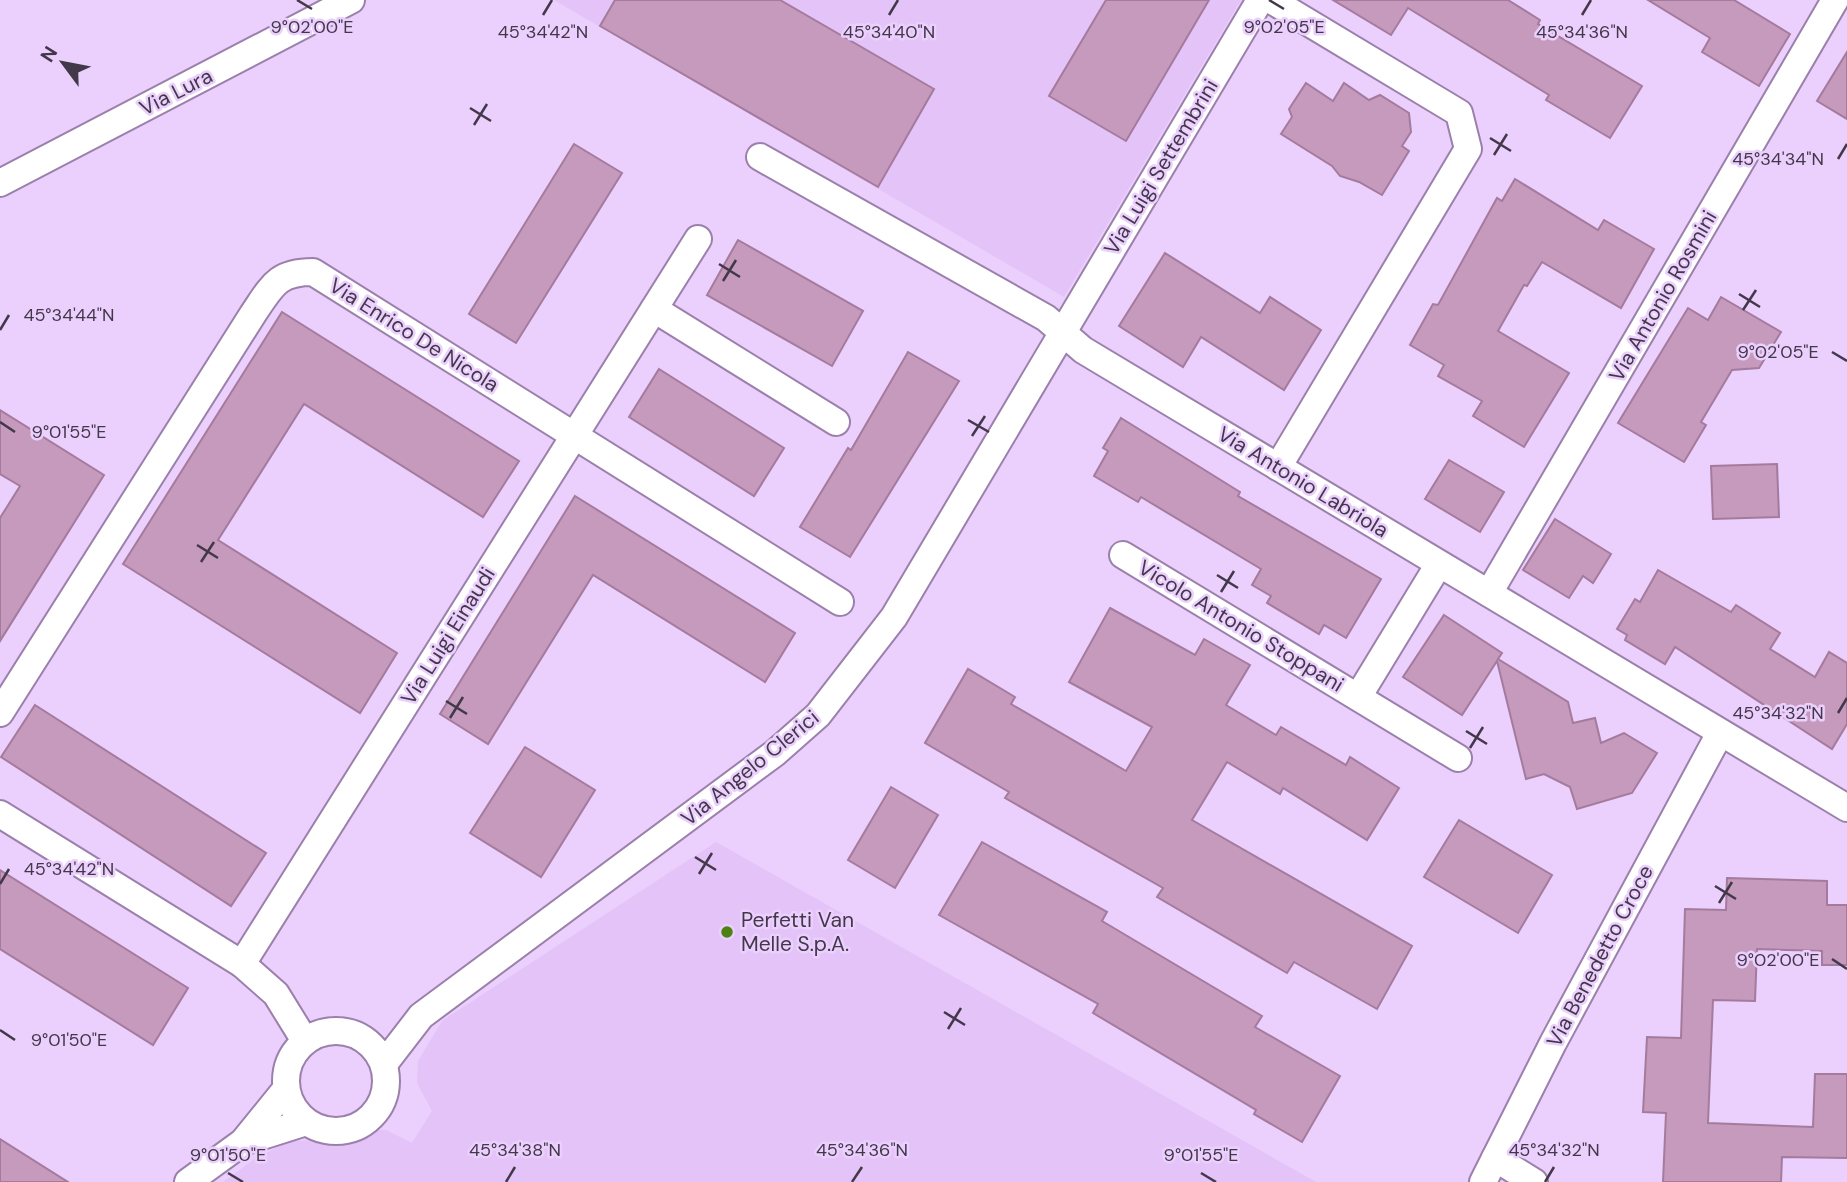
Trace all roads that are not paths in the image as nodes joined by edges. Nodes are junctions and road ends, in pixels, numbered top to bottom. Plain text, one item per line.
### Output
1 (351, 0) edge
2 (1260, 0) edge
3 (1271, 0) edge
4 (1835, 0) edge
5 (760, 157) dead end
6 (0, 183) edge
7 (698, 239) dead end
8 (654, 309) junction
9 (1062, 334) junction
10 (836, 422) dead end
11 (574, 436) junction
12 (1278, 467) junction
13 (1124, 555) dead end
14 (1439, 564) junction
15 (1489, 593) junction
16 (840, 602) dead end
17 (1358, 697) junction
18 (0, 713) edge
19 (1720, 733) junction
20 (1458, 758) dead end
21 (1847, 808) edge
22 (0, 814) edge
23 (242, 964) junction
24 (421, 1016) junction
25 (359, 1036) junction
26 (305, 1041) junction
27 (384, 1064) junction
28 (286, 1089) junction
29 (306, 1122) junction
30 (243, 1142) junction
31 (1495, 1158) junction
32 (188, 1182) edge
33 (1483, 1182) edge
34 (1534, 1182) edge

1 - 6 street, Via Lura
2 - 9 street, Via Luigi Settembrini
3 - 12 street
4 - 15 street, Via Antonio Rosmini
5 - 9 street, Via Antonio Labriola
7 - 8 street, Via Luigi Einaudi
8 - 10 street
8 - 11 street, Via Luigi Einaudi
9 - 12 street, Via Antonio Labriola
9 - 24 street, Via Angelo Clerici
11 - 16 street, Via Enrico De Nicola
11 - 18 street, Via Enrico De Nicola
11 - 23 street, Via Luigi Einaudi
12 - 14 street, Via Antonio Labriola
13 - 17 street, Vicolo Antonio Stoppani
14 - 15 street, Via Antonio Labriola
14 - 17 street, Vicolo Antonio Stoppani
15 - 19 street, Via Antonio Labriola
17 - 20 street, Vicolo Antonio Stoppani
19 - 21 street, Via Antonio Labriola
19 - 31 street, Via Benedetto Croce
22 - 23 street
23 - 26 street
24 - 25 street, Via Angelo Clerici
24 - 27 street, Via Angelo Clerici
25 - 26 street
25 - 27 street
26 - 28 street
27 - 29 street
28 - 29 street
28 - 30 street
29 - 30 street
30 - 32 street
31 - 33 street, Via Benedetto Croce
31 - 34 street

